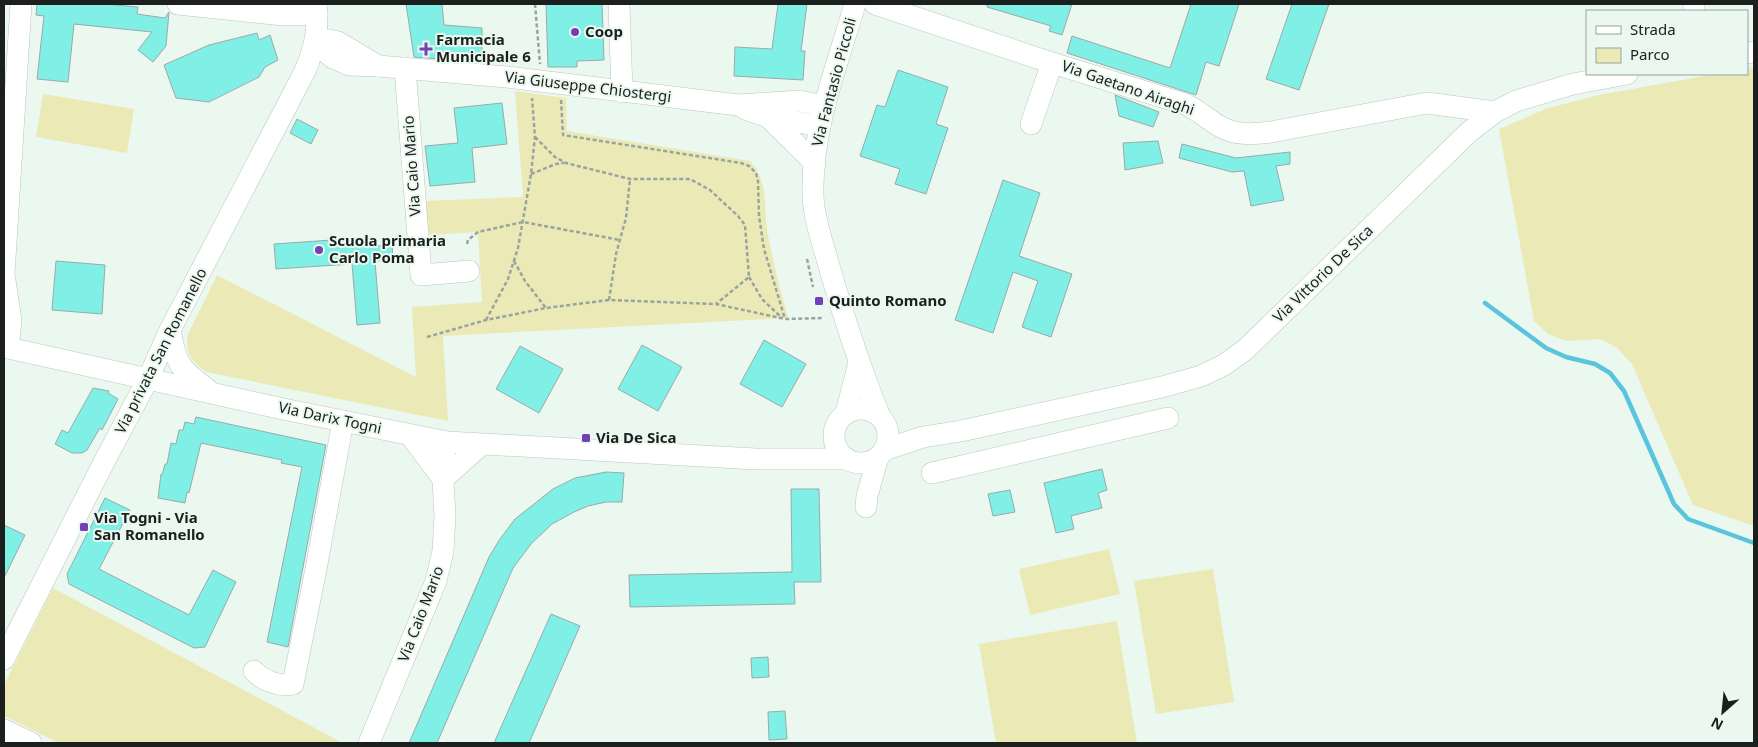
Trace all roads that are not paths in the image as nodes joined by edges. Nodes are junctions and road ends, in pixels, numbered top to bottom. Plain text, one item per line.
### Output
1 (21, 4) edge
2 (178, 4) edge
3 (619, 4) edge
4 (855, 4) edge
5 (875, 4) edge
6 (316, 9) edge
7 (315, 43) junction
8 (1052, 63) junction
9 (405, 68) junction
10 (1622, 75) edge
11 (622, 92) junction
12 (1442, 104) junction
13 (738, 105) junction
14 (1494, 112) junction
15 (823, 116) junction
16 (768, 117) junction
17 (1031, 124) dead end
18 (1469, 132) junction
19 (815, 163) junction
20 (469, 272) dead end
21 (4, 274) edge
22 (170, 330) junction
23 (6, 348) edge
24 (859, 363) junction
25 (148, 379) junction
26 (213, 393) junction
27 (1126, 395) junction
28 (846, 413) junction
29 (1168, 418) dead end
30 (343, 421) junction
31 (883, 421) junction
32 (1133, 426) junction
33 (961, 431) junction
34 (410, 435) junction
35 (834, 436) junction
36 (923, 437) junction
37 (447, 442) junction
38 (481, 445) junction
39 (881, 453) junction
40 (786, 460) junction
41 (850, 461) junction
42 (969, 464) junction
43 (932, 473) dead end
44 (443, 478) junction
45 (4, 659) edge
46 (254, 671) dead end
47 (4, 730) edge
48 (31, 743) edge
49 (369, 743) edge

1 - 21 street
2 - 6 street
3 - 11 street
4 - 15 street, Via Fantasio Piccoli
5 - 8 street, Via Gaetano Airaghi
6 - 7 street, Via privata San Romanello
7 - 9 street, Via Giuseppe Chiostergi
7 - 22 street, Via privata San Romanello
8 - 12 street, Via Gaetano Airaghi
8 - 17 street
9 - 11 street, Via Giuseppe Chiostergi
9 - 20 street, Via Caio Mario
10 - 14 street
11 - 13 street, Via Giuseppe Chiostergi
12 - 14 street, Via Gaetano Airaghi
12 - 18 street
13 - 15 street, Via Giuseppe Chiostergi
13 - 16 street, Via Giuseppe Chiostergi
14 - 18 street, Via Vittorio De Sica
15 - 16 street, Via Giuseppe Chiostergi
15 - 19 street, Via Fantasio Piccoli
16 - 19 street, Via Giuseppe Chiostergi
18 - 27 street, Via Vittorio De Sica
19 - 24 street, Via Fantasio Piccoli
21 - 23 street
22 - 25 street, Via privata San Romanello
22 - 26 street, Via Darix Togni
23 - 25 street, Via Darix Togni
24 - 28 street
24 - 31 street, Via Fantasio Piccoli
25 - 26 street, Via Darix Togni
25 - 45 street, Via privata San Romanello
26 - 30 street, Via Darix Togni
27 - 32 street
27 - 33 street, Via Vittorio De Sica
28 - 31 street, Via Vittorio De Sica
28 - 35 street
29 - 32 street
30 - 34 street, Via Darix Togni
30 - 46 street
31 - 36 street, Via Vittorio De Sica
31 - 39 street
32 - 42 street
33 - 36 street, Via Vittorio De Sica
33 - 42 street
34 - 37 street, Via Darix Togni
34 - 44 street
35 - 40 street, Via Vittorio De Sica
35 - 41 street
36 - 39 street, Via Vittorio De Sica
37 - 38 street, Via Vittorio De Sica
37 - 44 street, Via Caio Mario
38 - 40 street, Via Vittorio De Sica
38 - 44 street
39 - 41 street, Via Vittorio De Sica
39 - 41 street
40 - 41 street, Via Vittorio De Sica
42 - 43 street
44 - 49 street, Via Caio Mario
47 - 48 street

